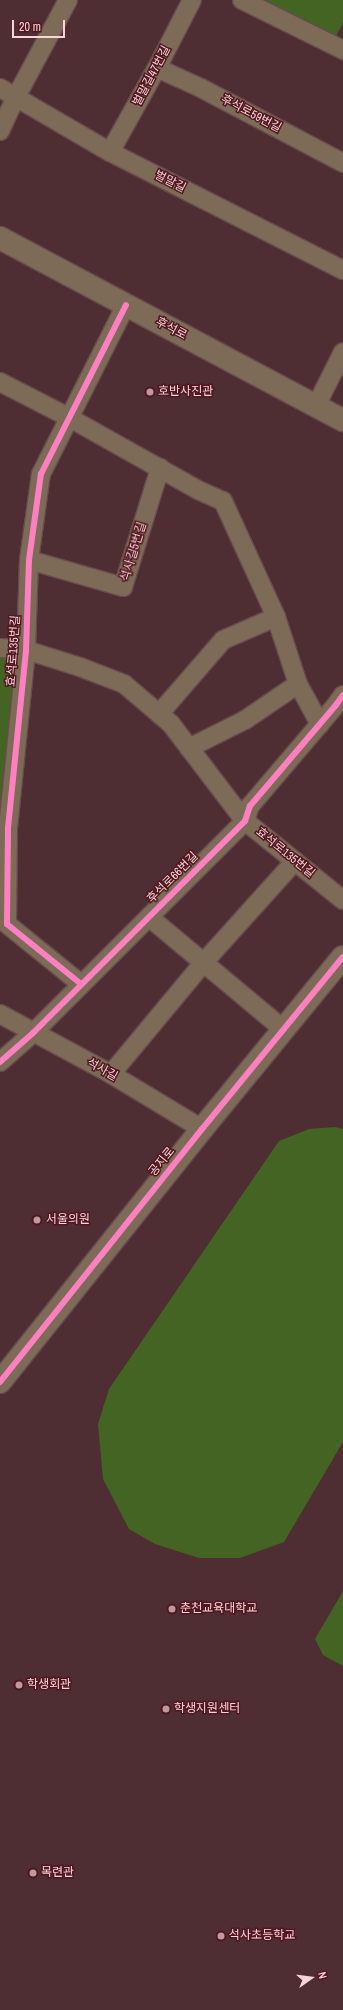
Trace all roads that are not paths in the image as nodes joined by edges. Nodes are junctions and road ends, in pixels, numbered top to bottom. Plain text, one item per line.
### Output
1 (68, 0) edge
2 (192, 0) edge
3 (242, 0) edge
4 (343, 50) edge
5 (157, 68) junction
6 (0, 88) edge
7 (16, 97) junction
8 (0, 131) edge
9 (110, 152) junction
10 (343, 163) edge
11 (0, 238) edge
12 (343, 270) edge
13 (126, 305) junction
14 (343, 352) edge
15 (0, 382) edge
16 (316, 406) junction
17 (68, 417) junction
18 (343, 420) edge
19 (160, 468) junction
20 (28, 560) junction
21 (276, 618) junction
22 (0, 648) edge
23 (26, 650) junction
24 (298, 684) junction
25 (343, 695) edge
26 (159, 714) junction
27 (320, 724) junction
28 (189, 748) junction
29 (245, 821) junction
30 (4, 827) edge
31 (295, 861) junction
32 (343, 900) edge
33 (149, 917) junction
34 (343, 957) edge
35 (204, 962) junction
36 (81, 984) junction
37 (0, 1014) edge
38 (283, 1029) junction
39 (33, 1033) junction
40 (0, 1062) edge
41 (111, 1074) junction
42 (202, 1129) junction
43 (4, 1370) edge

1 - 7 street
2 - 5 street, 벌말길47번길
3 - 4 street
5 - 9 street, 벌말길47번길
5 - 10 street, 후석로59번길
6 - 7 street, 벌말길
7 - 8 street
7 - 9 street, 벌말길
9 - 12 street, 벌말길
11 - 13 street, 후석로
13 - 16 street, 후석로
13 - 17 street, 효석로135번길
14 - 16 street
15 - 17 street
16 - 18 street, 후석로
17 - 19 street
17 - 20 street, 효석로135번길
19 - 20 street, 석사길5번길
19 - 21 street
20 - 23 street, 효석로135번길
21 - 24 street
21 - 26 street
22 - 23 street, 효석로135번길
23 - 26 street, 효석로135번길
23 - 30 street, 효석로135번길
24 - 27 street
24 - 28 street
25 - 27 street, 후석로66번길
26 - 28 street, 효석로135번길
27 - 29 street, 후석로66번길
28 - 29 street, 효석로135번길
29 - 31 street, 효석로135번길
29 - 33 street, 후석로66번길
30 - 36 street, 효석로135번길
31 - 32 street, 효석로135번길
31 - 35 street
33 - 35 street
33 - 36 street, 후석로66번길
34 - 38 street, 공지로
35 - 38 street
35 - 41 street
36 - 39 street, 후석로66번길
37 - 39 street, 석사길
38 - 42 street, 공지로
39 - 40 street, 후석로66번길
39 - 41 street, 석사길
41 - 42 street, 석사길
42 - 43 street, 공지로

